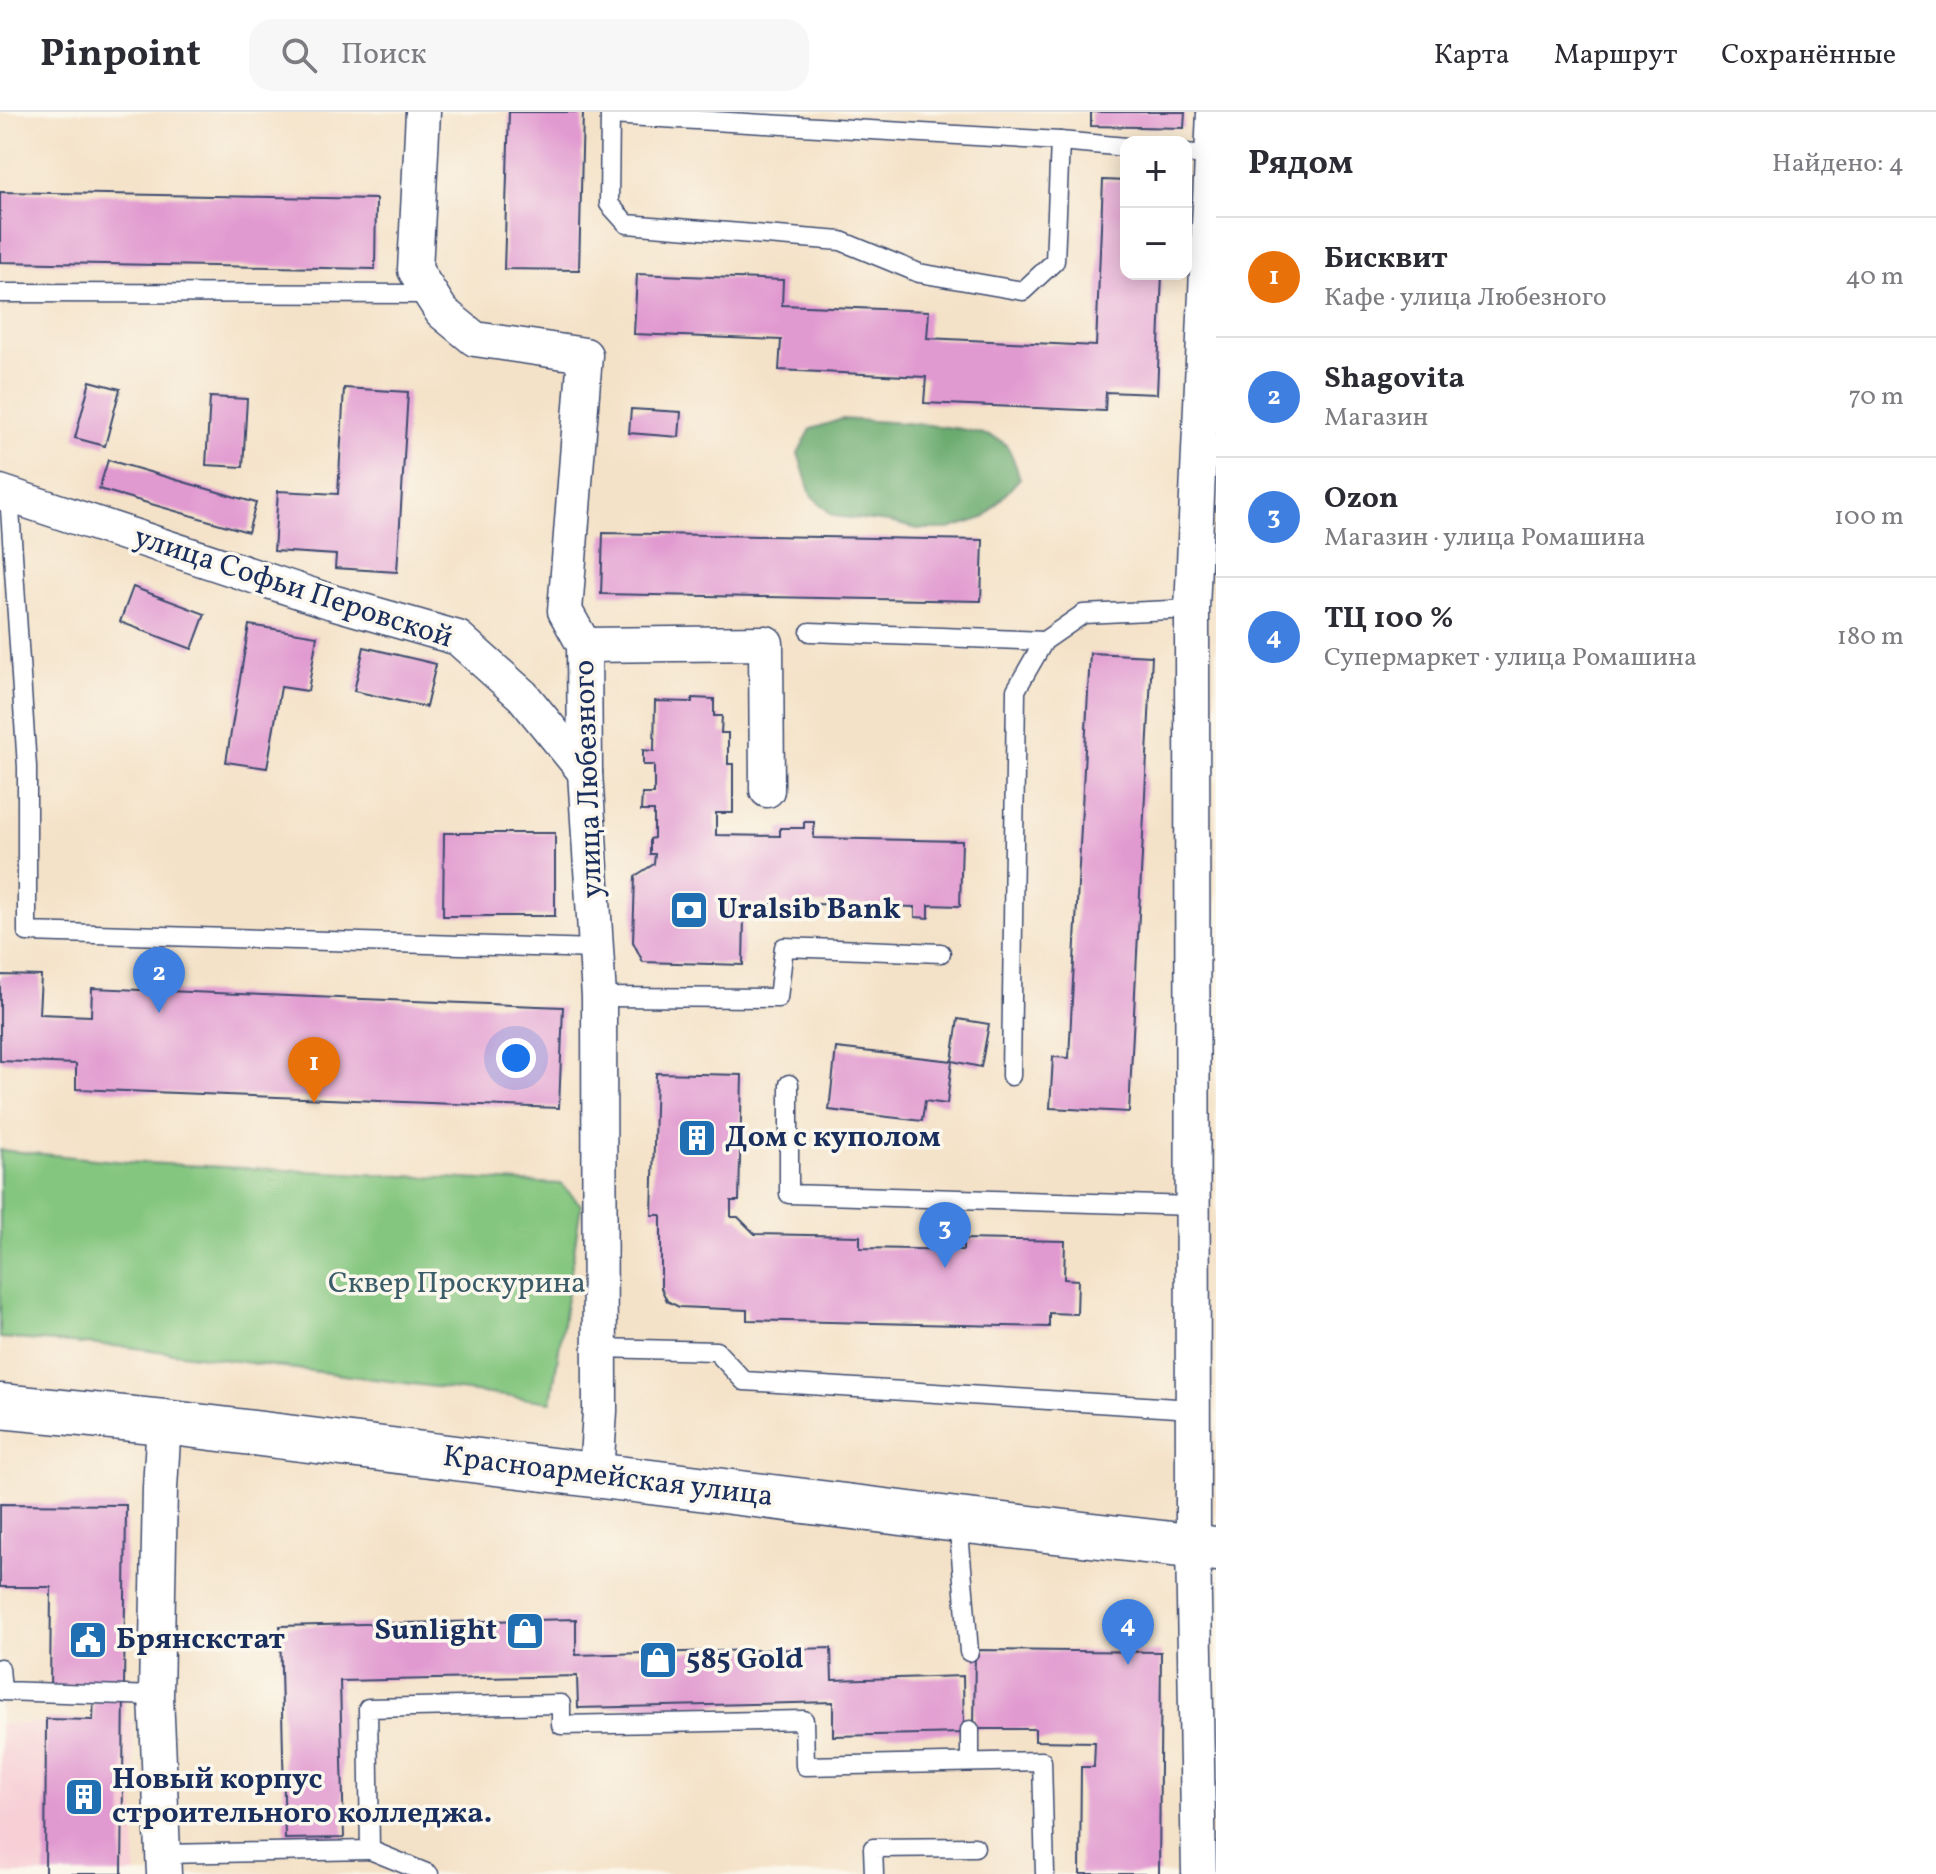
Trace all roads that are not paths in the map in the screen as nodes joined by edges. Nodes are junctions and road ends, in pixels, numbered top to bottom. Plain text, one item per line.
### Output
1 (423, 112) edge
2 (1214, 112) edge
3 (610, 113) edge
4 (1060, 141) junction
5 (1120, 146) edge
6 (1200, 155) edge
7 (0, 293) edge
8 (431, 294) junction
9 (5, 493) edge
10 (1205, 558) edge
11 (1192, 609) junction
12 (810, 632) dead end
13 (1044, 641) junction
14 (584, 645) junction
15 (1204, 726) edge
16 (585, 772) junction
17 (767, 790) dead end
18 (596, 949) junction
19 (941, 953) dead end
20 (599, 997) junction
21 (1011, 1076) dead end
22 (789, 1084) dead end
23 (1193, 1206) junction
24 (1204, 1287) edge
25 (600, 1348) junction
26 (0, 1406) edge
27 (1193, 1409) junction
28 (164, 1422) junction
29 (596, 1475) junction
30 (1204, 1492) edge
31 (958, 1520) junction
32 (1204, 1547) edge
33 (969, 1652) dead end
34 (0, 1668) edge
35 (156, 1696) junction
36 (970, 1730) dead end
37 (970, 1762) junction
38 (975, 1847) dead end
39 (370, 1850) junction
40 (164, 1864) edge
41 (429, 1874) edge
42 (874, 1874) edge
43 (1045, 1874) edge
44 (1199, 1874) edge

1 - 8 street, улица Любезного
2 - 6 street
3 - 4 lane
3 - 4 lane
4 - 5 lane
6 - 10 street
7 - 8 lane
8 - 14 street, улица Любезного
9 - 16 street, улица Софьи Перовской
9 - 18 lane
10 - 11 street
11 - 13 lane
11 - 15 street
12 - 13 lane
13 - 21 lane
14 - 16 street, улица Любезного
14 - 17 street
15 - 23 street
16 - 18 street, улица Любезного
18 - 20 street, улица Любезного
19 - 20 lane
20 - 25 street, улица Любезного
22 - 23 lane
23 - 24 street
24 - 27 street
25 - 27 lane
25 - 29 street, улица Любезного
26 - 28 main road, Красноармейская улица
27 - 30 street
28 - 29 main road, Красноармейская улица
28 - 35 street
29 - 31 main road, Красноармейская улица
30 - 32 street
31 - 32 main road, Красноармейская улица
31 - 33 lane
32 - 44 street
34 - 35 lane
35 - 40 street
36 - 37 lane
37 - 39 lane
37 - 43 lane
38 - 42 lane
39 - 40 lane
39 - 41 lane

